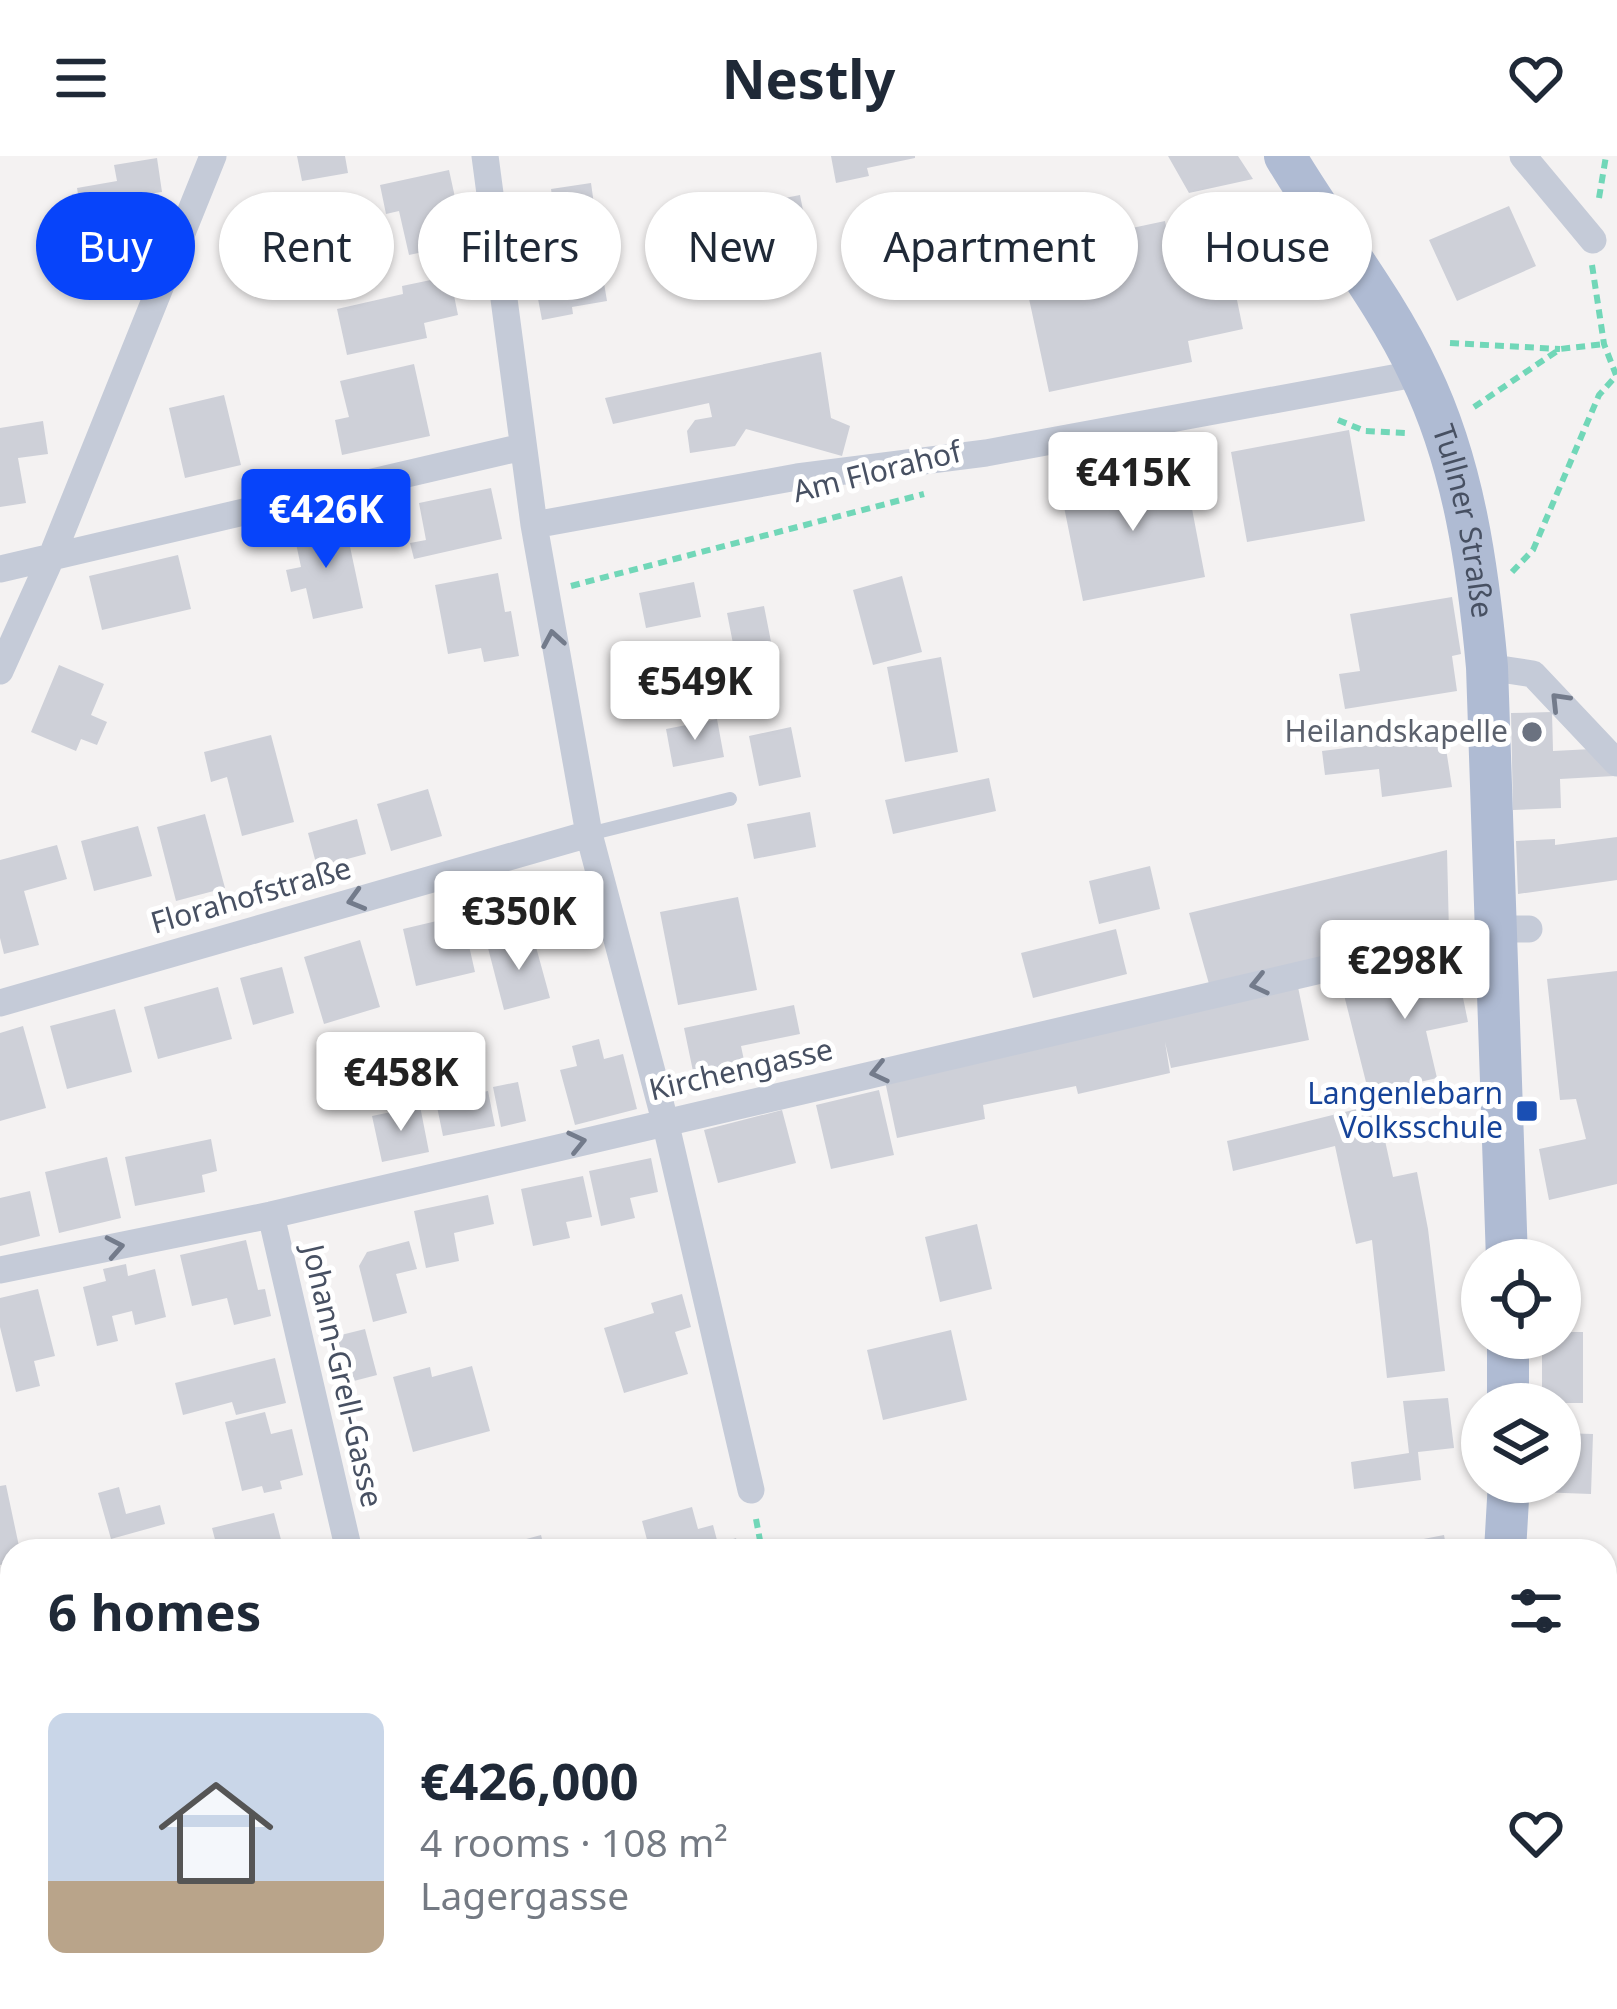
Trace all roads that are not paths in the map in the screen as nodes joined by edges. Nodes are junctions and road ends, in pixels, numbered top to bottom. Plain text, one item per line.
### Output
1 (213, 156) edge
2 (484, 156) edge
3 (1285, 156) edge
4 (1523, 156) edge
5 (1593, 241) road end
6 (1435, 358) junction
7 (522, 447) junction
8 (534, 525) junction
9 (51, 558) junction
10 (0, 569) edge
11 (1487, 667) junction
12 (0, 671) edge
13 (1617, 763) edge
14 (730, 799) dead end
15 (590, 834) junction
16 (1513, 929) junction
17 (0, 1003) edge
18 (665, 1121) junction
19 (271, 1215) junction
20 (1507, 1239) edge
21 (0, 1270) edge
22 (751, 1490) dead end
23 (1508, 1503) edge
24 (346, 1539) edge
25 (1506, 1539) edge

1 - 9 street
2 - 7 street
3 - 6 main road, Tullner Straße
4 - 5 street
6 - 8 street, Am Florahof
6 - 11 main road, Tullner Straße
7 - 8 street
7 - 9 street
15 -> 8 street
9 - 10 street
9 - 12 street
13 -> 11 street
11 - 16 main road, Tullner Straße
14 - 15 lane
15 -> 17 street, Florahofstraße
15 - 18 street
16 -> 18 street, Kirchengasse
16 - 20 main road, Tullner Straße
19 -> 18 street, Kirchengasse
18 - 22 street
21 -> 19 street, Kirchengasse
19 - 24 street, Johann-Grell-Gasse
23 - 25 main road

